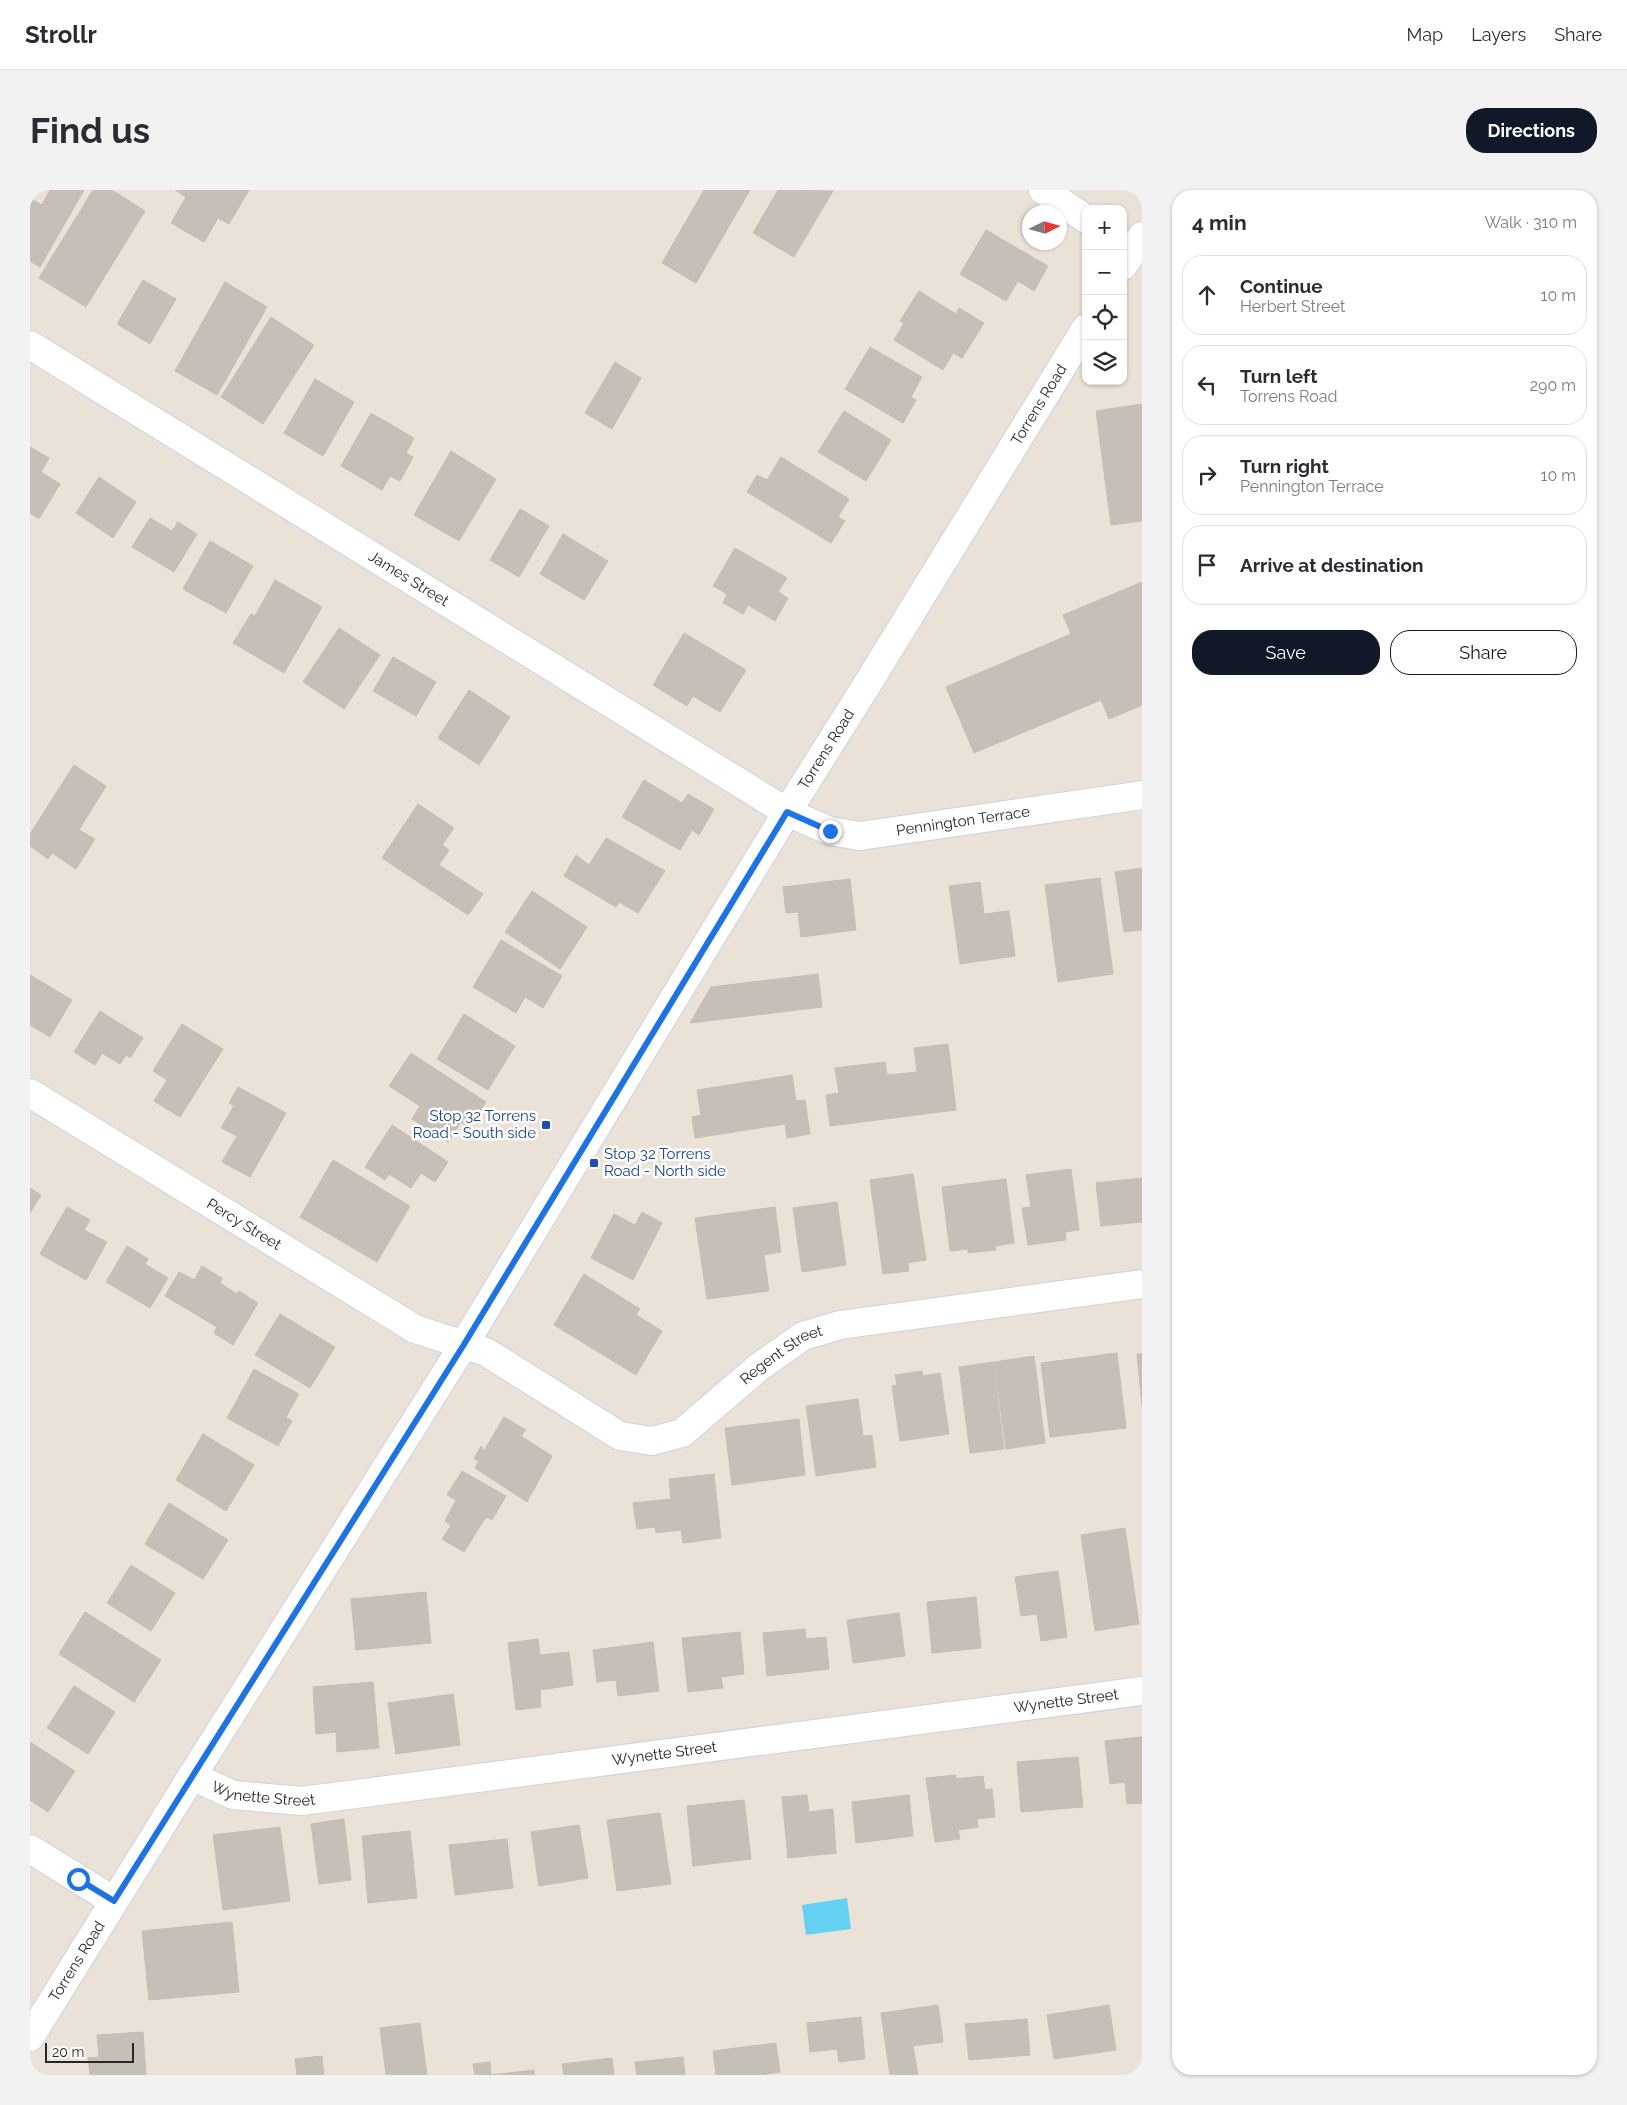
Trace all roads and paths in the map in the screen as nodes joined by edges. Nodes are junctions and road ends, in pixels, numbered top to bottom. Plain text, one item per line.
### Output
1 (1043, 190) edge
2 (1082, 216) edge
3 (1082, 335) edge
4 (30, 345) edge
5 (1142, 795) edge
6 (787, 812) junction
7 (30, 1093) edge
8 (1142, 1284) edge
9 (463, 1346) junction
10 (1142, 1692) edge
11 (192, 1776) junction
12 (30, 1849) edge
13 (114, 1901) junction
14 (30, 2037) edge

1 - 2 street
3 - 6 street, Torrens Road
4 - 6 street, James Street
5 - 6 street, Pennington Terrace
6 - 9 street, Torrens Road
7 - 9 street, Percy Street
8 - 9 street, Regent Street
9 - 11 street, Torrens Road
10 - 11 street, Wynette Street
11 - 13 street, Torrens Road
12 - 13 street
13 - 14 street, Torrens Road

